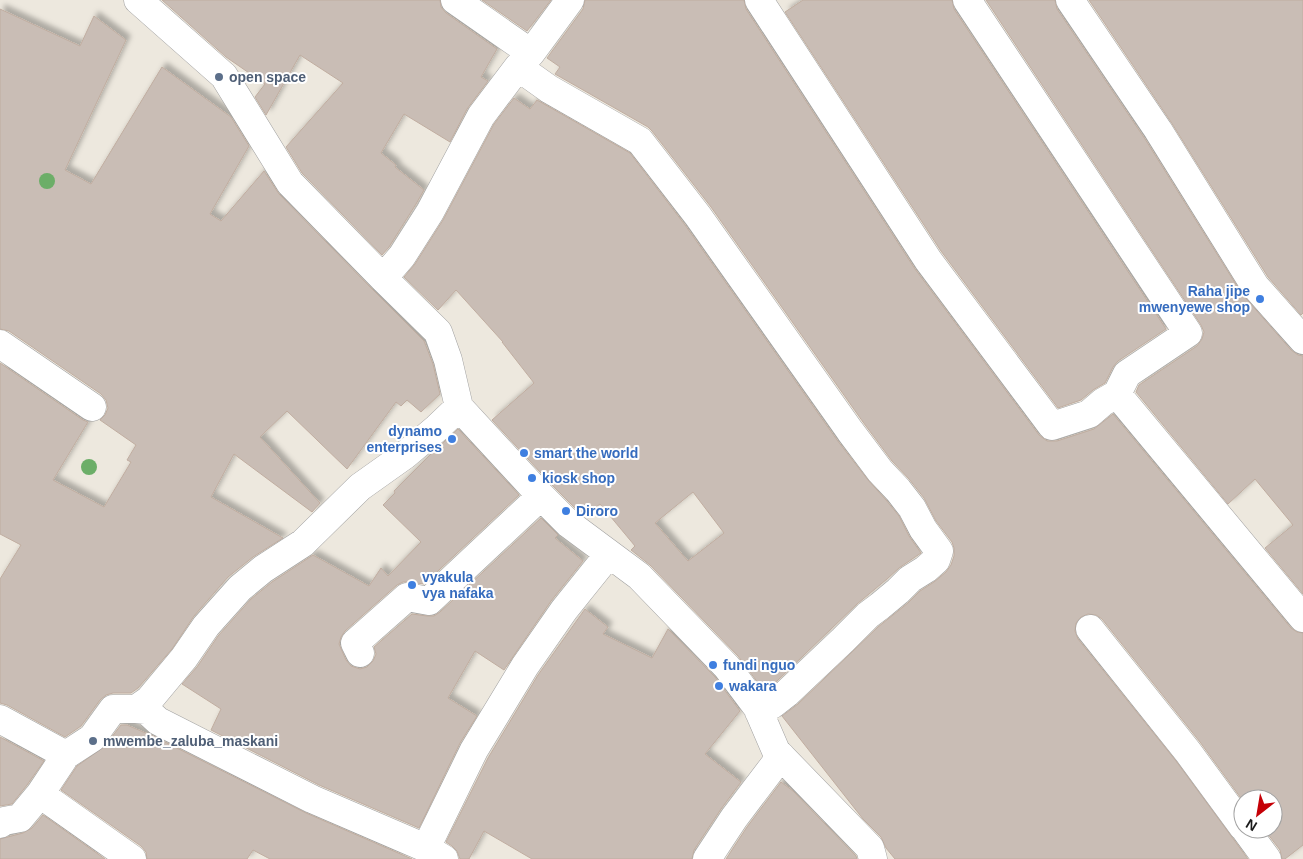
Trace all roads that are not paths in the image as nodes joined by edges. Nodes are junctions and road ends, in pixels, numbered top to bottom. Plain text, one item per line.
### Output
1 (138, 0) edge
2 (455, 0) edge
3 (570, 0) edge
4 (759, 0) edge
5 (967, 0) edge
6 (1070, 0) edge
7 (524, 60) junction
8 (383, 278) junction
9 (1303, 340) edge
10 (0, 344) edge
11 (1117, 394) junction
12 (92, 407) dead end
13 (459, 407) junction
14 (541, 496) junction
15 (610, 554) junction
16 (1303, 618) edge
17 (1090, 629) dead end
18 (360, 653) dead end
19 (136, 709) junction
20 (759, 712) junction
21 (0, 719) edge
22 (66, 755) junction
23 (781, 756) junction
24 (40, 794) junction
25 (1233, 813) edge
26 (0, 824) edge
27 (1252, 839) edge
28 (435, 853) edge
29 (132, 859) edge
30 (707, 859) edge
31 (873, 859) edge
32 (1267, 859) edge

1 - 8 street
2 - 7 street
3 - 7 street
4 - 11 street
5 - 11 street
6 - 9 street
7 - 8 street
7 - 20 street
8 - 13 street
10 - 12 street
11 - 16 street
13 - 14 street
13 - 19 street
14 - 15 street
14 - 18 street
15 - 20 street
15 - 28 street
17 - 25 street
19 - 22 street
19 - 28 street
20 - 23 street
21 - 22 street
22 - 24 street
23 - 30 street
23 - 31 street
24 - 26 street
24 - 29 street
27 - 32 street

